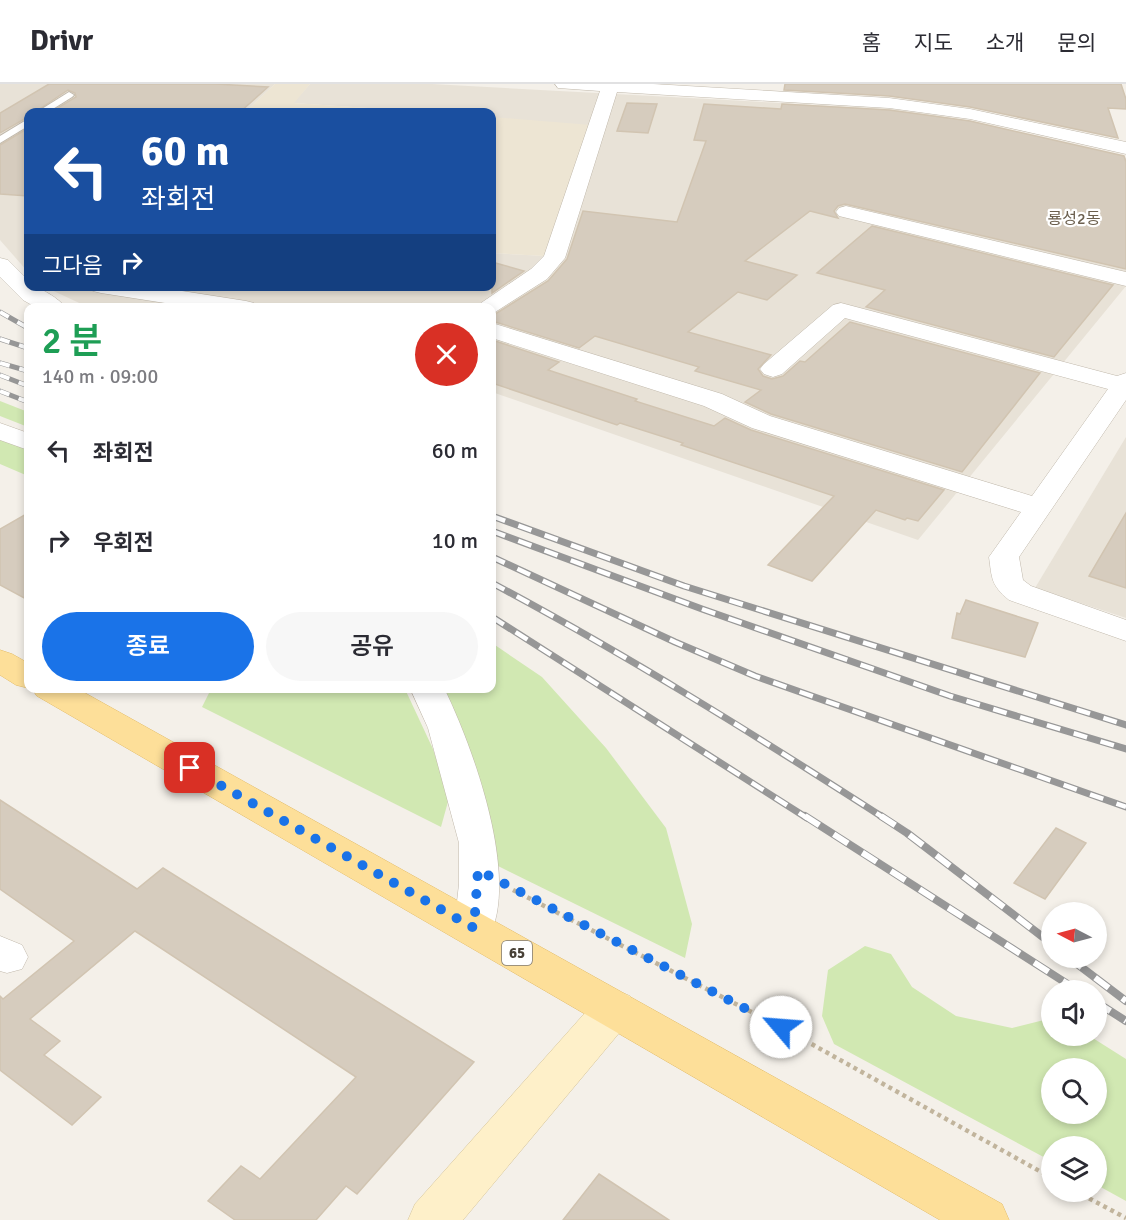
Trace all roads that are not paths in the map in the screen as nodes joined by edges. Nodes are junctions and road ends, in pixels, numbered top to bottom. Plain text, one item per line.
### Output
1 (564, 84) edge
2 (610, 87) junction
3 (742, 89) edge
4 (69, 95) dead end
5 (48, 108) edge
6 (24, 125) edge
7 (1079, 137) junction
8 (0, 140) edge
9 (1126, 140) edge
10 (1126, 148) edge
11 (846, 212) dead end
12 (0, 265) edge
13 (1126, 279) edge
14 (24, 285) edge
15 (28, 291) edge
16 (134, 291) edge
17 (46, 303) edge
18 (213, 303) edge
19 (496, 303) edge
20 (496, 331) edge
21 (773, 369) dead end
22 (1125, 383) edge
23 (0, 431) edge
24 (24, 440) edge
25 (1039, 507) junction
26 (1126, 631) edge
27 (0, 661) edge
28 (24, 675) edge
29 (58, 693) edge
30 (428, 693) edge
31 (474, 928) junction
32 (615, 1008) junction
33 (432, 1220) edge
34 (985, 1220) edge

1 - 2 street
2 - 3 street
2 - 19 street
3 - 7 street
4 - 5 lane
6 - 8 lane
7 - 9 street
7 - 10 street
11 - 13 street
12 - 14 street
15 - 17 street
16 - 18 street
20 - 25 street
21 - 22 street
22 - 25 street
23 - 24 street
25 - 26 street
27 - 28 main road
29 - 31 main road, 65
30 - 31 street
31 - 32 main road, 65
32 - 33 street
32 - 34 main road, 65

